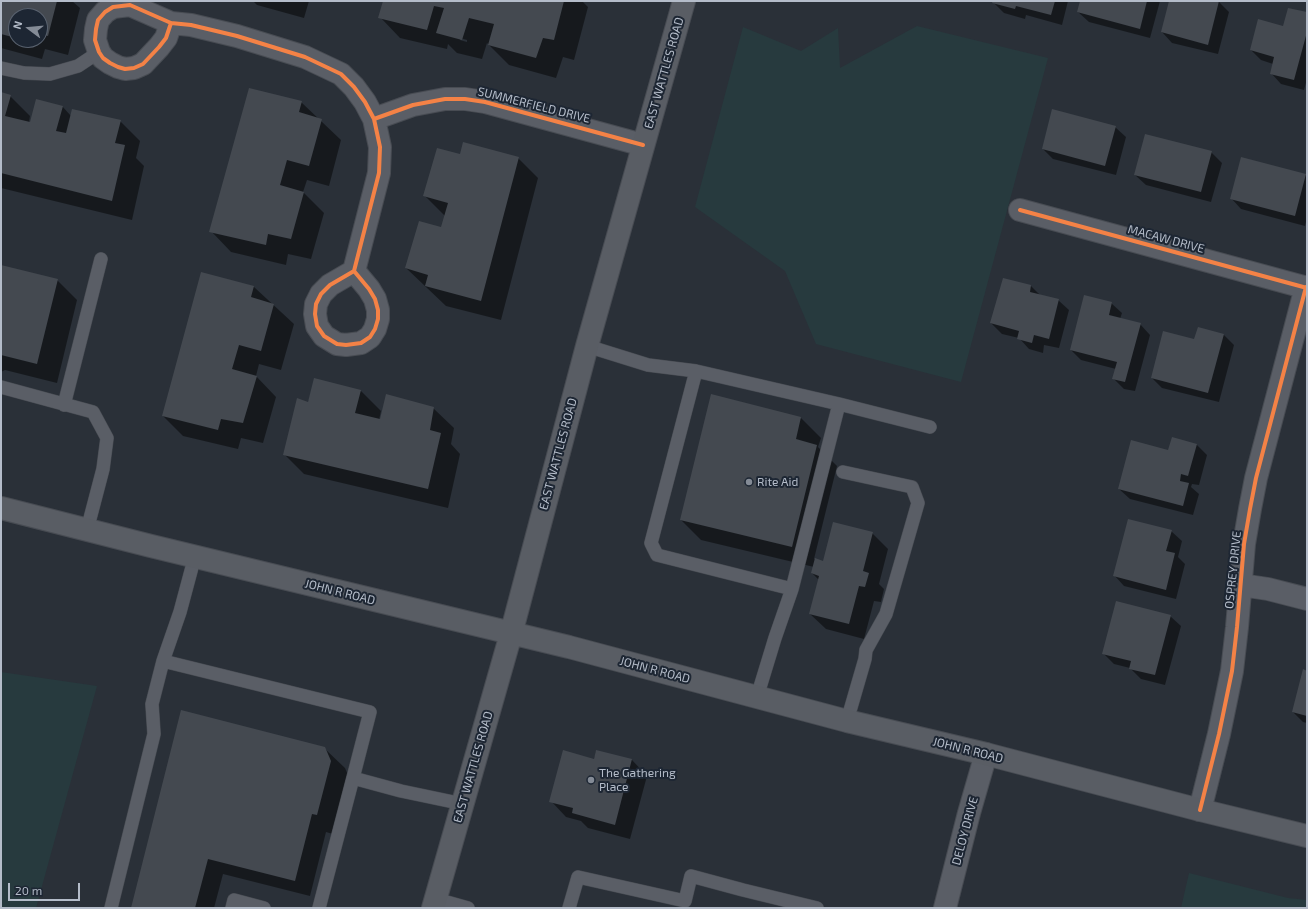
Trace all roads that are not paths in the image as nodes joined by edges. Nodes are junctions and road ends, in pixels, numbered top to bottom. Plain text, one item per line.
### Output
1 (684, 1) edge
2 (171, 23) junction
3 (99, 52) junction
4 (1, 68) edge
5 (374, 119) junction
6 (643, 145) junction
7 (1020, 210) dead end
8 (101, 259) dead end
9 (354, 271) dead end
10 (1306, 287) edge
11 (587, 346) junction
12 (696, 371) junction
13 (1, 387) edge
14 (64, 404) junction
15 (839, 404) junction
16 (930, 427) dead end
17 (844, 472) dead end
18 (1, 508) edge
19 (87, 530) junction
20 (195, 556) junction
21 (1241, 585) junction
22 (792, 589) junction
23 (1307, 600) edge
24 (511, 634) junction
25 (163, 661) junction
26 (758, 697) junction
27 (847, 721) junction
28 (986, 754) junction
29 (353, 778) junction
30 (463, 804) junction
31 (1200, 810) junction
32 (1307, 836) edge
33 (435, 903) edge
34 (111, 908) edge
35 (232, 908) edge
36 (264, 908) edge
37 (319, 908) edge
38 (468, 908) edge
39 (569, 908) edge
40 (817, 908) edge
41 (945, 908) edge

1 - 6 main road, EAST WATTLES ROAD
2 - 3 street
2 - 3 street
2 - 5 street
3 - 4 lane
5 - 6 street, SUMMERFIELD DRIVE
5 - 9 street
6 - 11 main road, EAST WATTLES ROAD
7 - 10 street, MACAW DRIVE
8 - 14 lane
10 - 21 street, OSPREY DRIVE
11 - 12 lane
11 - 24 main road, EAST WATTLES ROAD
12 - 15 lane
12 - 22 lane
13 - 14 lane
14 - 19 lane
15 - 16 lane
15 - 22 lane
17 - 27 lane
18 - 19 main road, JOHN R ROAD
19 - 20 main road, JOHN R ROAD
20 - 24 main road, JOHN R ROAD
20 - 25 lane
21 - 23 street
21 - 31 street, OSPREY DRIVE
22 - 26 lane
24 - 26 main road, JOHN R ROAD
24 - 30 main road, EAST WATTLES ROAD
25 - 29 lane
25 - 34 lane
26 - 27 main road, JOHN R ROAD
27 - 28 main road, JOHN R ROAD
28 - 31 main road, JOHN R ROAD
28 - 41 street, DELOY DRIVE
29 - 30 lane
29 - 37 lane
30 - 33 main road, EAST WATTLES ROAD
31 - 32 main road, JOHN R ROAD
33 - 38 lane
35 - 36 lane
39 - 40 lane

